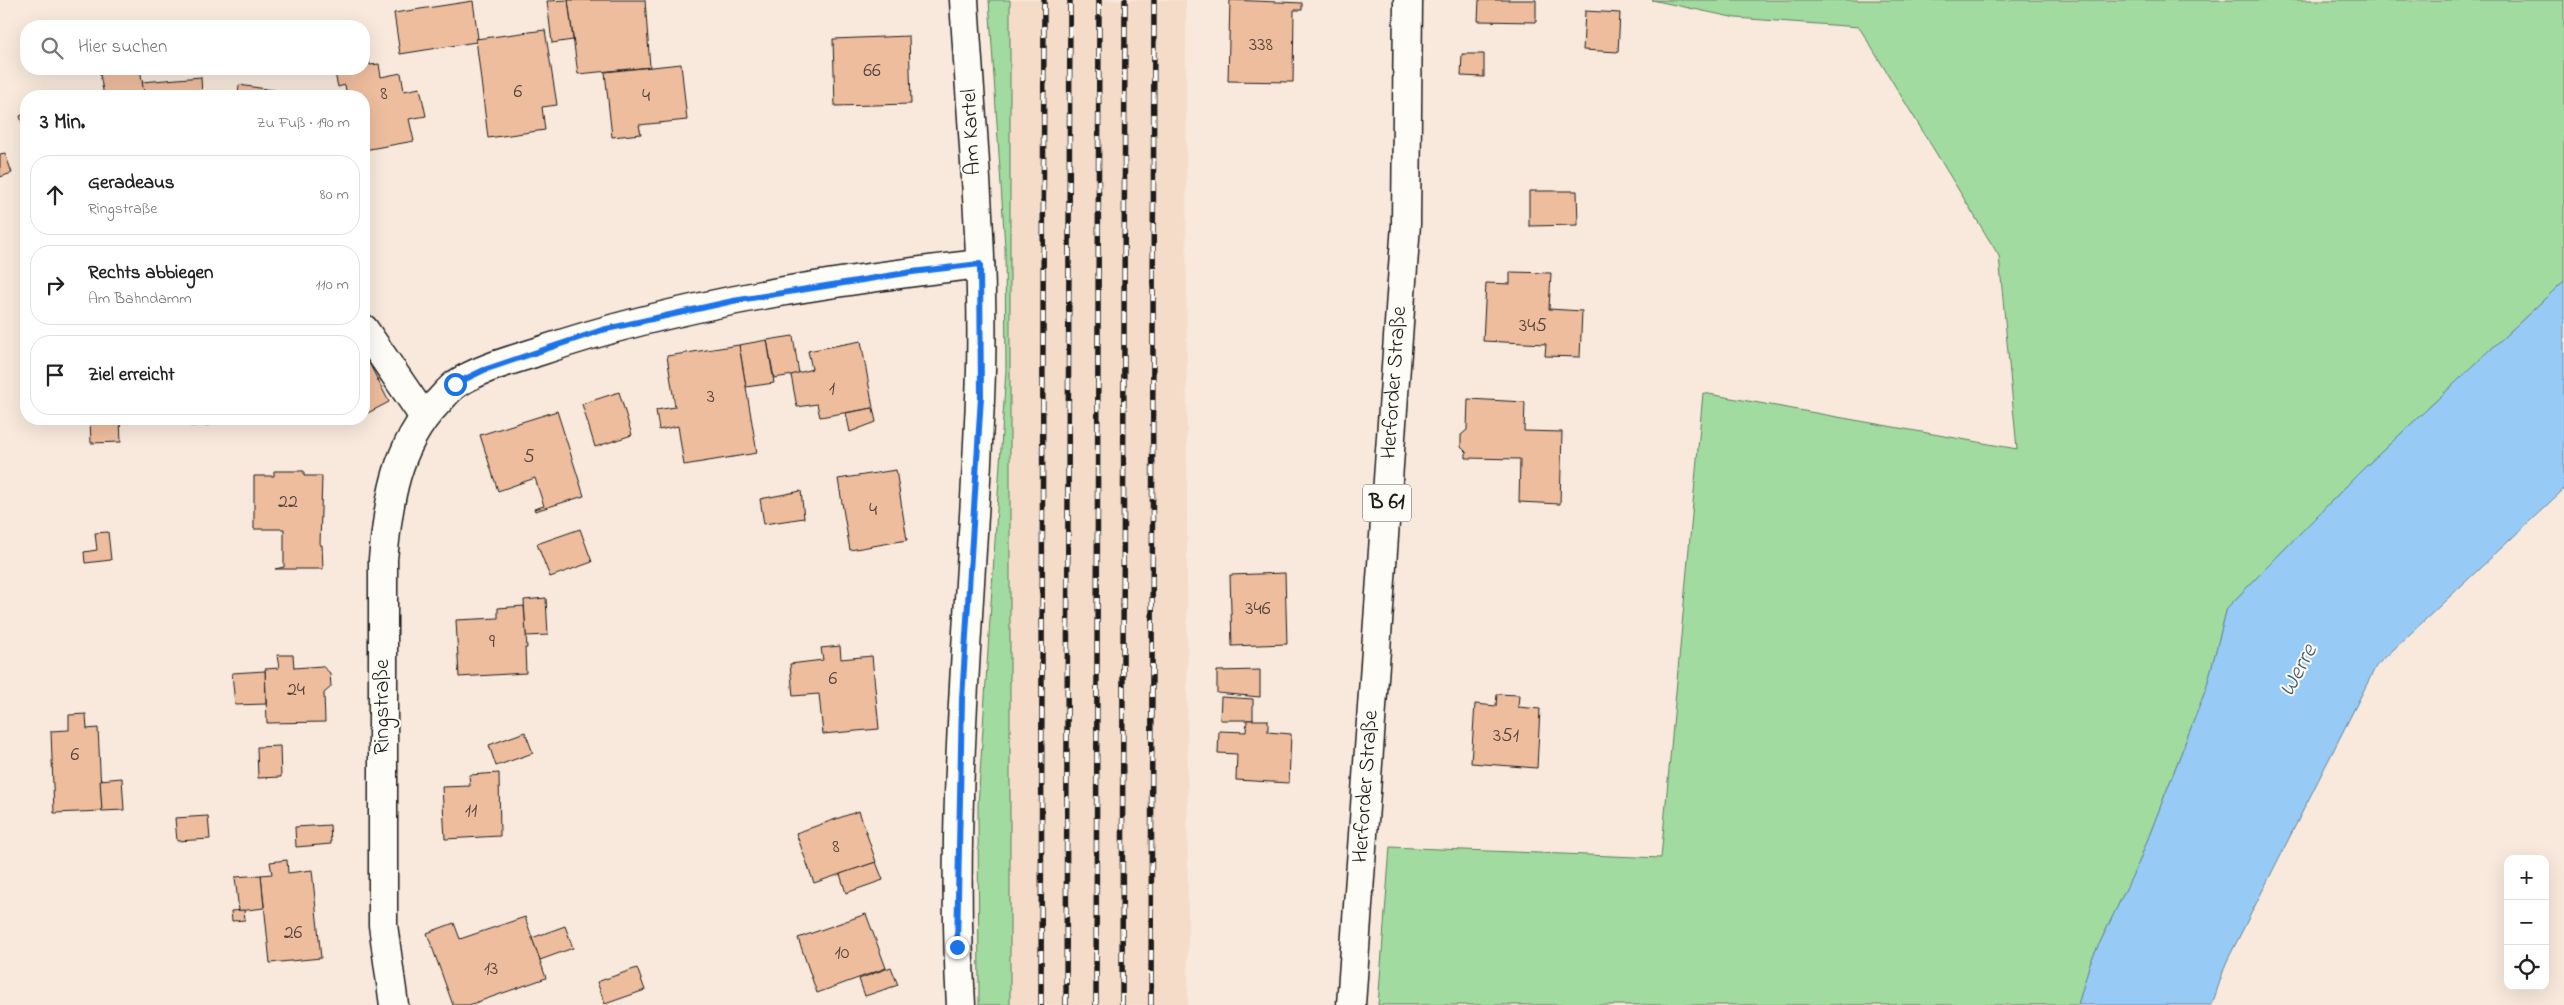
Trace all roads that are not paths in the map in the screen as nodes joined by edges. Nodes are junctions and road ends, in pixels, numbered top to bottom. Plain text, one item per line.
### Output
1 (964, 0) edge
2 (1408, 0) edge
3 (980, 264) junction
4 (370, 338) edge
5 (424, 417) junction
6 (394, 1005) edge
7 (960, 1005) edge
8 (1351, 1005) edge

1 - 3 street, Am Kartel
2 - 8 street, Herforder Straße / B 61
3 - 5 street, Ringstraße
3 - 7 street, Am Kartel
4 - 5 street
5 - 6 street, Ringstraße

